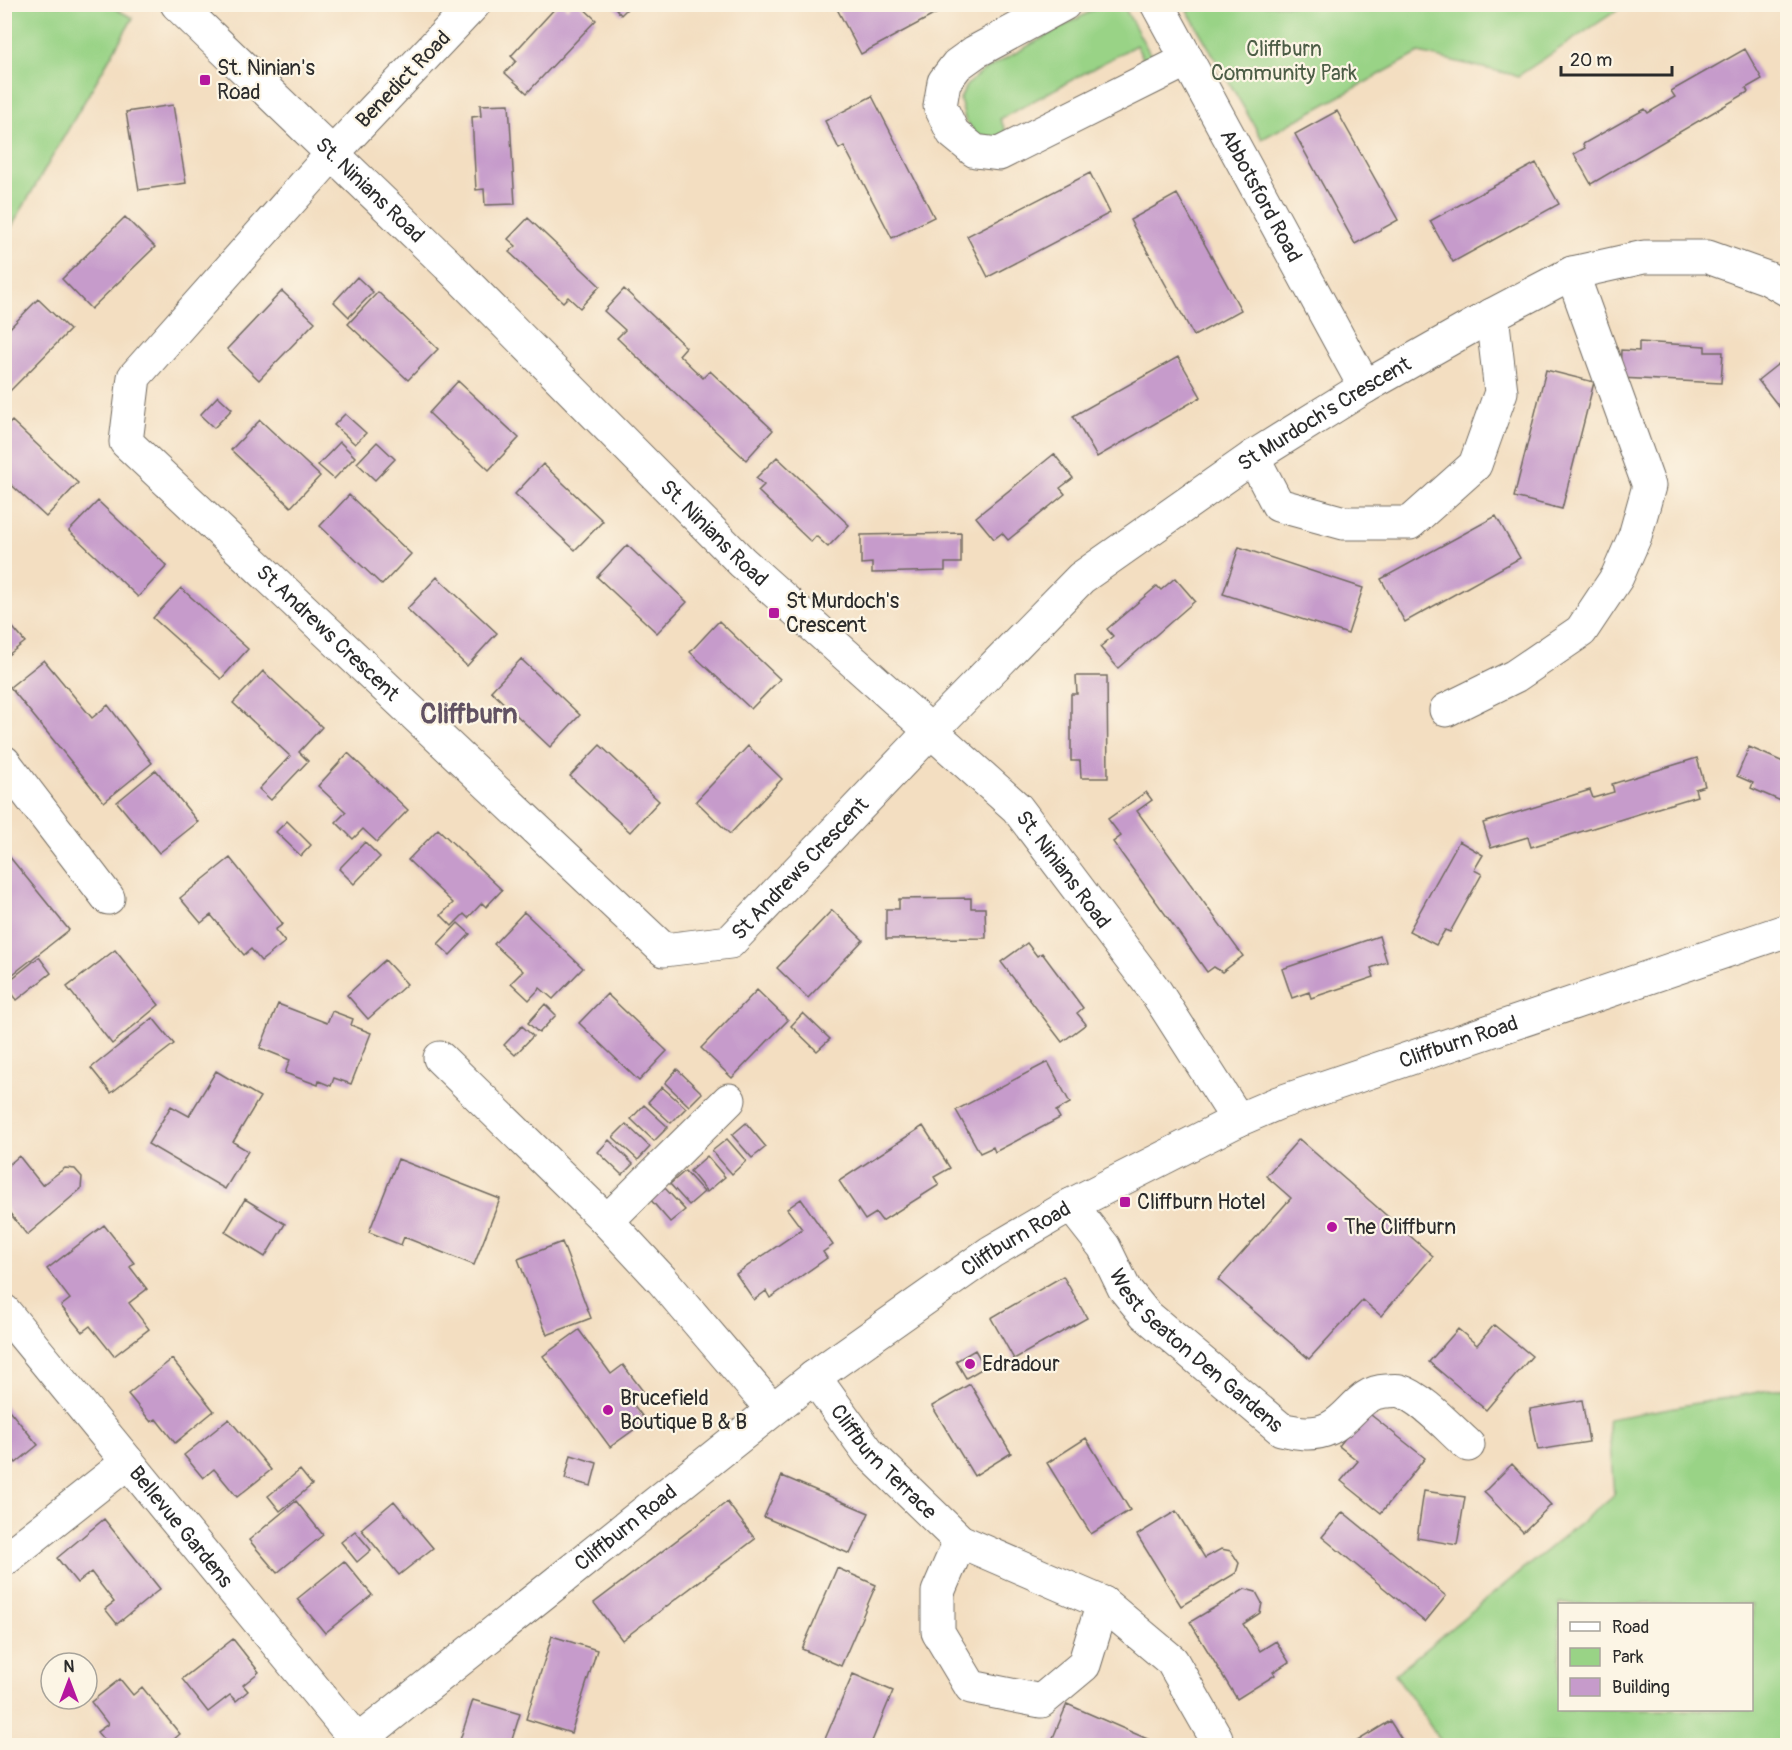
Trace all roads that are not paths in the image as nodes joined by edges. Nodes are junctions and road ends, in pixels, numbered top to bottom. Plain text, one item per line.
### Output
1 (177, 4) edge
2 (474, 4) edge
3 (1064, 4) edge
4 (1157, 4) edge
5 (1187, 60) junction
6 (332, 154) junction
7 (1572, 273) junction
8 (1788, 290) edge
9 (1492, 315) junction
10 (1365, 387) junction
11 (1252, 457) junction
12 (1446, 710) dead end
13 (931, 731) junction
14 (4, 762) edge
15 (108, 898) dead end
16 (1788, 930) edge
17 (440, 1058) dead end
18 (729, 1100) dead end
19 (1238, 1120) junction
20 (1071, 1205) junction
21 (607, 1221) junction
22 (4, 1311) edge
23 (814, 1377) junction
24 (772, 1409) junction
25 (1468, 1445) dead end
26 (128, 1462) junction
27 (960, 1541) junction
28 (4, 1560) edge
29 (1103, 1603) junction
30 (1216, 1738) dead end
31 (354, 1744) edge

1 - 6 street, St. Ninians Road
2 - 6 street, Benedict Road
3 - 5 street
4 - 5 street, Abbotsford Road
5 - 10 street, Abbotsford Road
6 - 13 street, St. Ninians Road
6 - 13 street, St Andrews Crescent
7 - 8 street, St Murdoch's Crescent
7 - 9 street, St Murdoch's Crescent
7 - 12 street
9 - 10 street, St Murdoch's Crescent
9 - 11 street
10 - 11 street, St Murdoch's Crescent
11 - 13 street, St Murdoch's Crescent
13 - 19 street, St. Ninians Road
14 - 15 street
16 - 19 street, Cliffburn Road
17 - 21 street
18 - 21 street
19 - 20 street, Cliffburn Road
20 - 23 street, Cliffburn Road
20 - 25 street, West Seaton Den Gardens
21 - 24 street
22 - 26 street, Bellevue Gardens
23 - 24 street, Cliffburn Road
23 - 27 street, Cliffburn Terrace
24 - 31 street, Cliffburn Road
26 - 28 street
26 - 31 street, Bellevue Gardens
27 - 29 street, Cliffburn Terrace
27 - 29 street
29 - 30 street, Cliffburn Terrace

